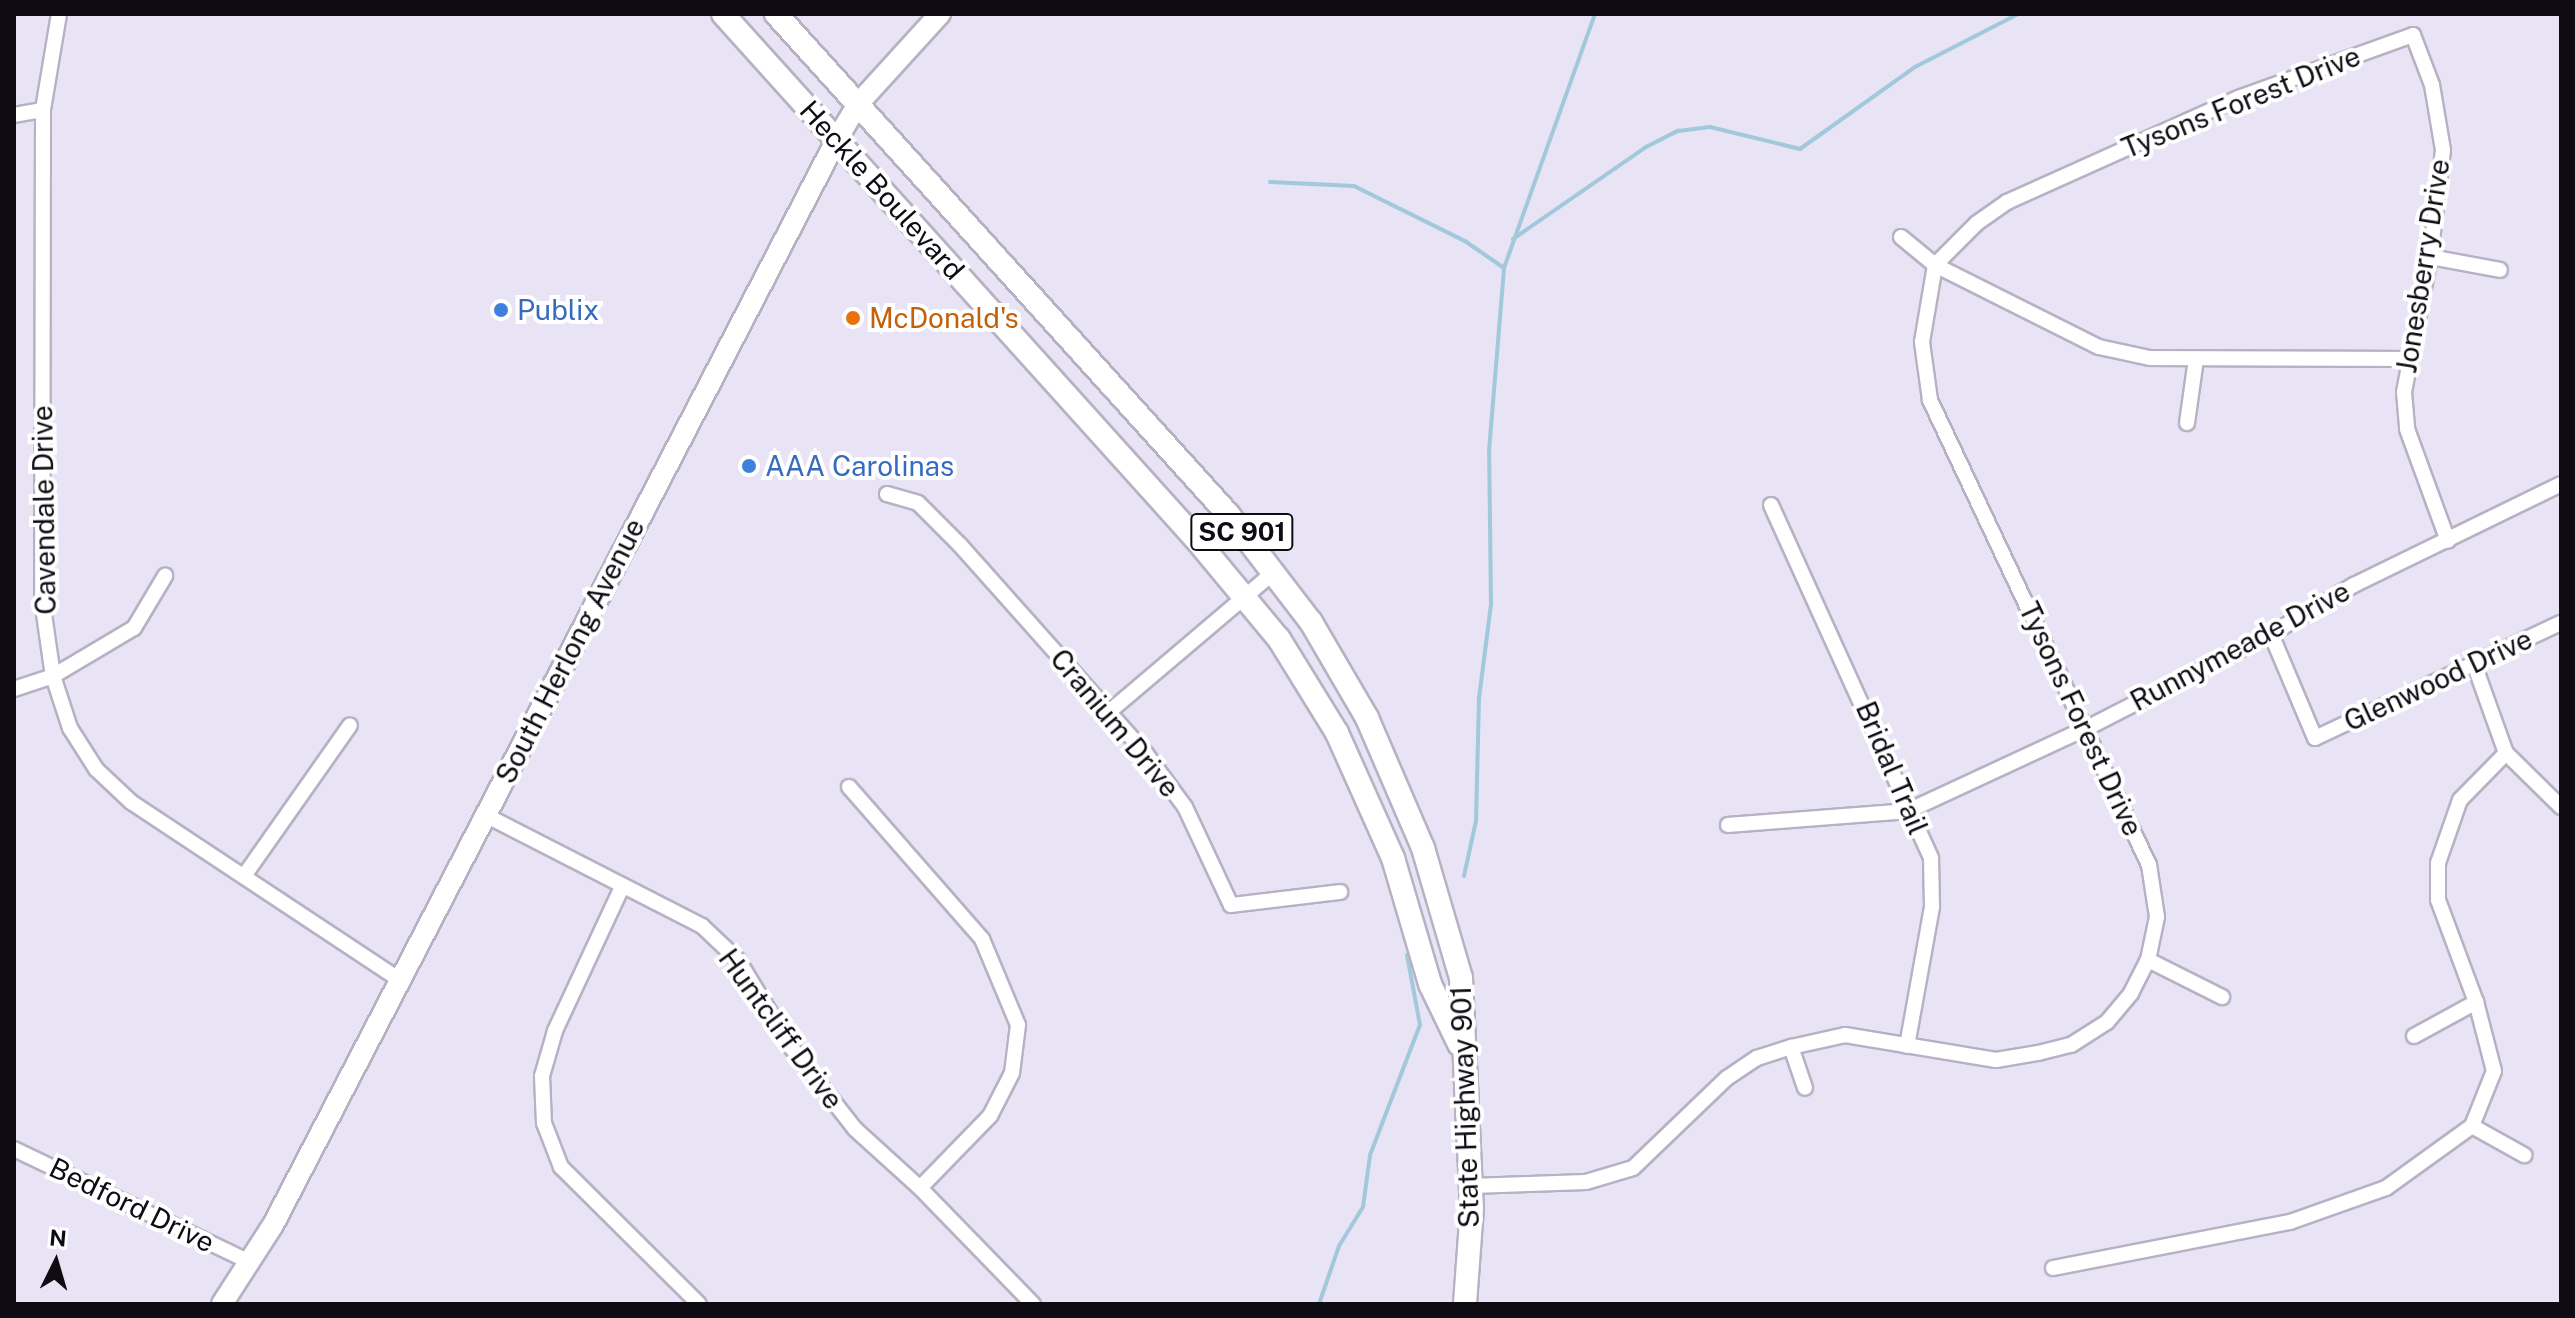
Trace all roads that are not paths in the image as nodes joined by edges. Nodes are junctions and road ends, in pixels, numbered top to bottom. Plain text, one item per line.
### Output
1 (59, 14) edge
2 (723, 14) edge
3 (776, 14) edge
4 (940, 14) edge
5 (2413, 35) joint
6 (858, 104) junction
7 (43, 110) junction
8 (14, 115) edge
9 (837, 139) junction
10 (1901, 237) dead end
11 (2430, 257) junction
12 (1935, 265) junction
13 (2500, 270) dead end
14 (2196, 359) junction
15 (2406, 359) junction
16 (2187, 423) dead end
17 (2561, 484) edge
18 (887, 494) dead end
19 (1771, 505) dead end
20 (2448, 541) junction
21 (1273, 573) junction
22 (165, 576) dead end
23 (1244, 597) junction
24 (2561, 623) edge
25 (2271, 634) junction
26 (2473, 661) junction
27 (53, 676) junction
28 (14, 689) edge
29 (1109, 712) junction
30 (350, 725) dead end
31 (2085, 729) junction
32 (2506, 753) junction
33 (849, 787) dead end
34 (2561, 807) edge
35 (1908, 811) junction
36 (485, 815) junction
37 (1728, 825) dead end
38 (244, 876) junction
39 (622, 887) junction
40 (1340, 892) dead end
41 (2148, 960) junction
42 (401, 981) junction
43 (2222, 997) dead end
44 (2476, 1002) junction
45 (2414, 1036) dead end
46 (1907, 1046) junction
47 (1791, 1047) junction
48 (1463, 1052) junction
49 (1805, 1088) dead end
50 (2472, 1126) junction
51 (14, 1149) edge
52 (2524, 1155) dead end
53 (1471, 1186) junction
54 (920, 1188) junction
55 (250, 1262) junction
56 (2053, 1268) dead end
57 (222, 1304) edge
58 (699, 1304) edge
59 (1033, 1304) edge
60 (1465, 1304) edge

1 - 7 street, Cavendale Drive
2 - 9 main road, Heckle Boulevard / SC 901
3 - 6 main road, Heckle Boulevard / SC 901
4 - 6 street, South Herlong Avenue
5 - 11 street, Jonesberry Drive
5 - 12 street, Tysons Forest Drive
6 - 9 street, South Herlong Avenue
6 - 21 main road, State Highway 901 / SC 901
7 - 8 street
7 - 27 street, Cavendale Drive
9 - 23 main road, Heckle Boulevard / SC 901
9 - 36 street, South Herlong Avenue
10 - 12 street
11 - 13 street
11 - 15 street, Jonesberry Drive
12 - 14 street
12 - 31 street, Tysons Forest Drive
14 - 15 street
14 - 16 street
15 - 20 street, Jonesberry Drive
17 - 20 street, Runnymeade Drive
18 - 29 street, Cranium Drive
19 - 35 street, Bridal Trail
20 - 25 street, Runnymeade Drive
21 - 23 street
21 - 48 main road, State Highway 901 / SC 901
22 - 27 street
23 - 29 street
23 - 48 main road, Heckle Boulevard / SC 901
24 - 26 street, Glenwood Drive
25 - 26 street, Glenwood Drive
25 - 31 street, Runnymeade Drive
26 - 32 street
27 - 28 street
27 - 38 street, Cavendale Drive
29 - 40 street, Cranium Drive
30 - 38 street
31 - 35 street, Runnymeade Drive
31 - 41 street, Tysons Forest Drive
32 - 34 street
32 - 44 street
33 - 54 street
35 - 37 street, Runnymeade Drive
35 - 46 street, Bridal Trail
36 - 39 street, Huntcliff Drive
36 - 42 street, South Herlong Avenue
38 - 42 street, Cavendale Drive
39 - 54 street, Huntcliff Drive
39 - 58 street
41 - 43 street
41 - 46 street, Tysons Forest Drive
42 - 55 street, South Herlong Avenue
44 - 45 street
44 - 50 street
46 - 47 street, Tysons Forest Drive
47 - 49 street
47 - 53 street, Tysons Forest Drive
48 - 53 main road, State Highway 901 / SC 901
50 - 52 street
50 - 56 street
51 - 55 street, Bedford Drive
53 - 60 main road, State Highway 901 / SC 901
54 - 59 street, Huntcliff Drive
55 - 57 street, South Herlong Avenue

